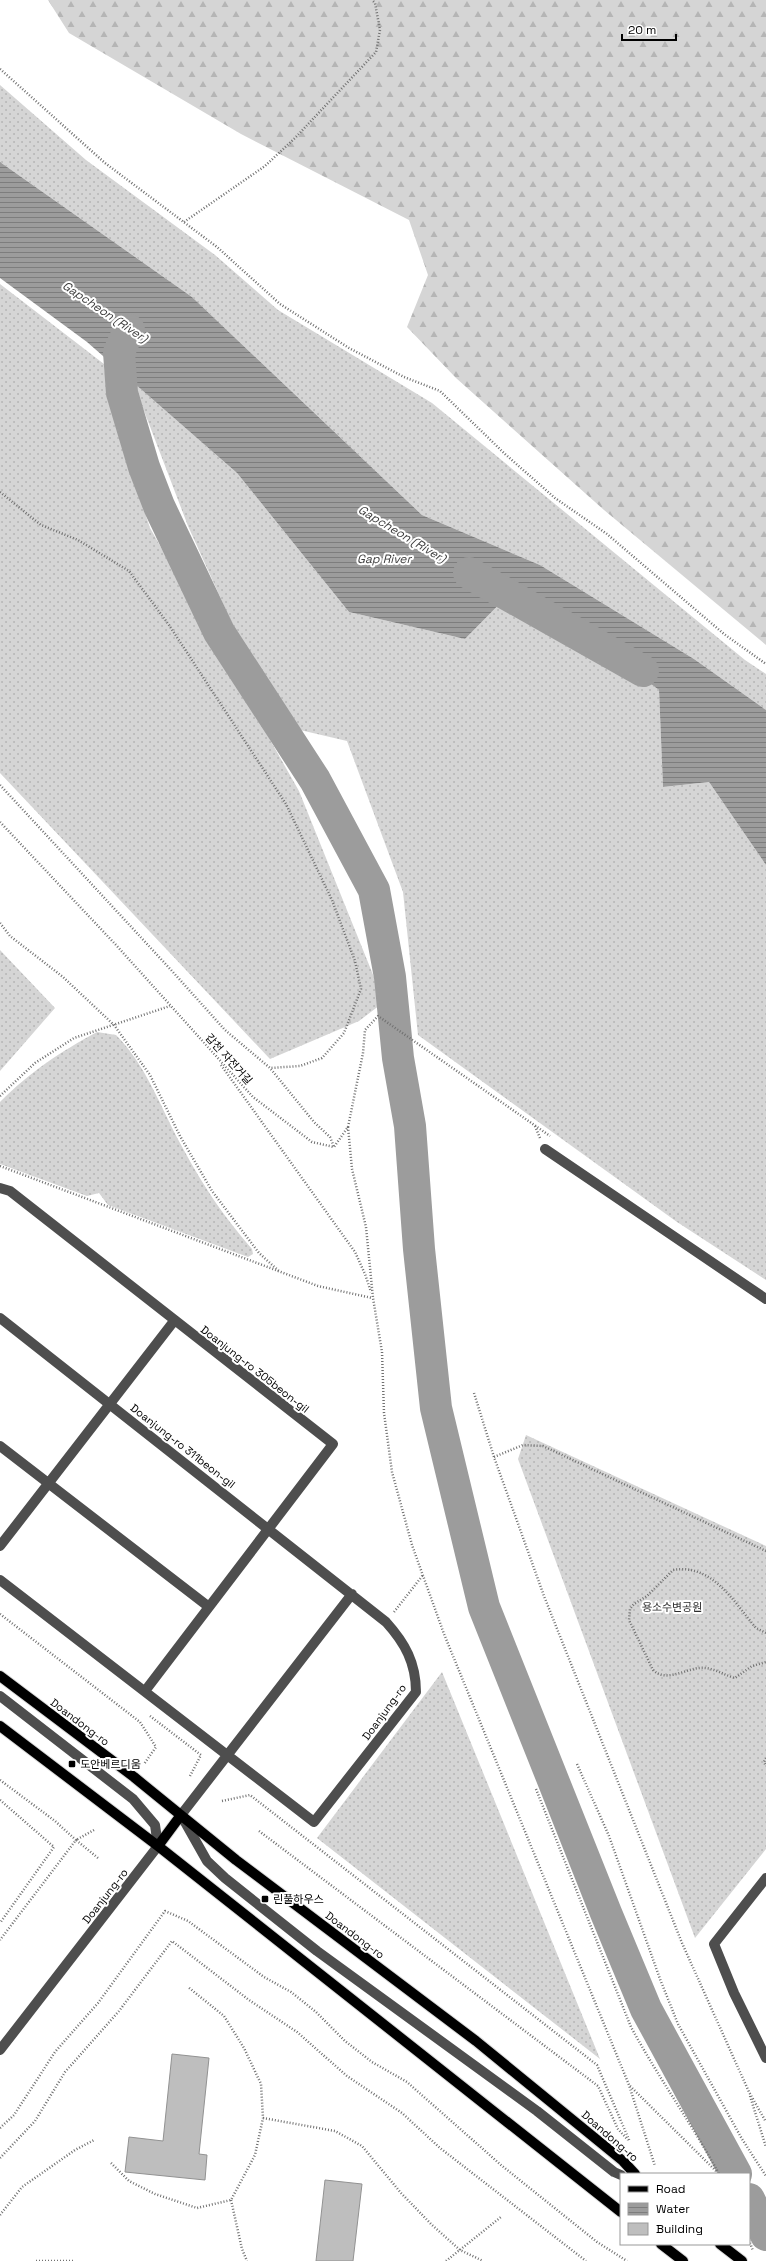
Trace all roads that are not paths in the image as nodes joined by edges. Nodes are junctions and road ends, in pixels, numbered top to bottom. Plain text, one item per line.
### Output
1 (545, 1149) dead end
2 (0, 1188) edge
3 (766, 1299) edge
4 (0, 1318) edge
5 (174, 1321) junction
6 (110, 1404) junction
7 (0, 1446) edge
8 (48, 1483) junction
9 (269, 1529) junction
10 (0, 1546) edge
11 (0, 1580) edge
12 (352, 1594) junction
13 (209, 1608) junction
14 (0, 1676) edge
15 (145, 1691) junction
16 (0, 1696) edge
17 (0, 1726) edge
18 (228, 1755) junction
19 (181, 1815) junction
20 (158, 1846) junction
21 (766, 1878) edge
22 (0, 2050) edge
23 (766, 2058) edge
24 (634, 2173) edge
25 (620, 2175) edge
26 (620, 2211) edge
27 (662, 2245) edge
28 (721, 2245) edge
29 (683, 2261) edge
30 (742, 2261) edge

1 - 3 street
2 - 5 street, Doanjung-ro 305beon-gil
4 - 6 street, Doanjung-ro 311beon-gil
5 - 6 street
5 - 9 street, Doanjung-ro 305beon-gil
6 - 8 street
6 - 9 street, Doanjung-ro 311beon-gil
7 - 8 street
8 - 10 street
8 - 13 street
9 - 12 street, Doanjung-ro 311beon-gil
9 - 13 street, Doanjung-ro 305beon-gil
11 - 15 street
12 - 18 street, Doanjung-ro
12 - 18 street, Doanjung-ro
13 - 15 street, Doanjung-ro 305beon-gil
14 - 19 main road, Doandong-ro
15 - 18 street
16 - 20 street
17 - 20 main road
18 - 19 street, Doanjung-ro
19 - 20 main road, Doanjung-ro
19 - 24 main road, Doandong-ro
19 - 25 street
20 - 22 street, Doanjung-ro
20 - 26 main road
21 - 23 street
27 - 29 main road
28 - 30 main road

